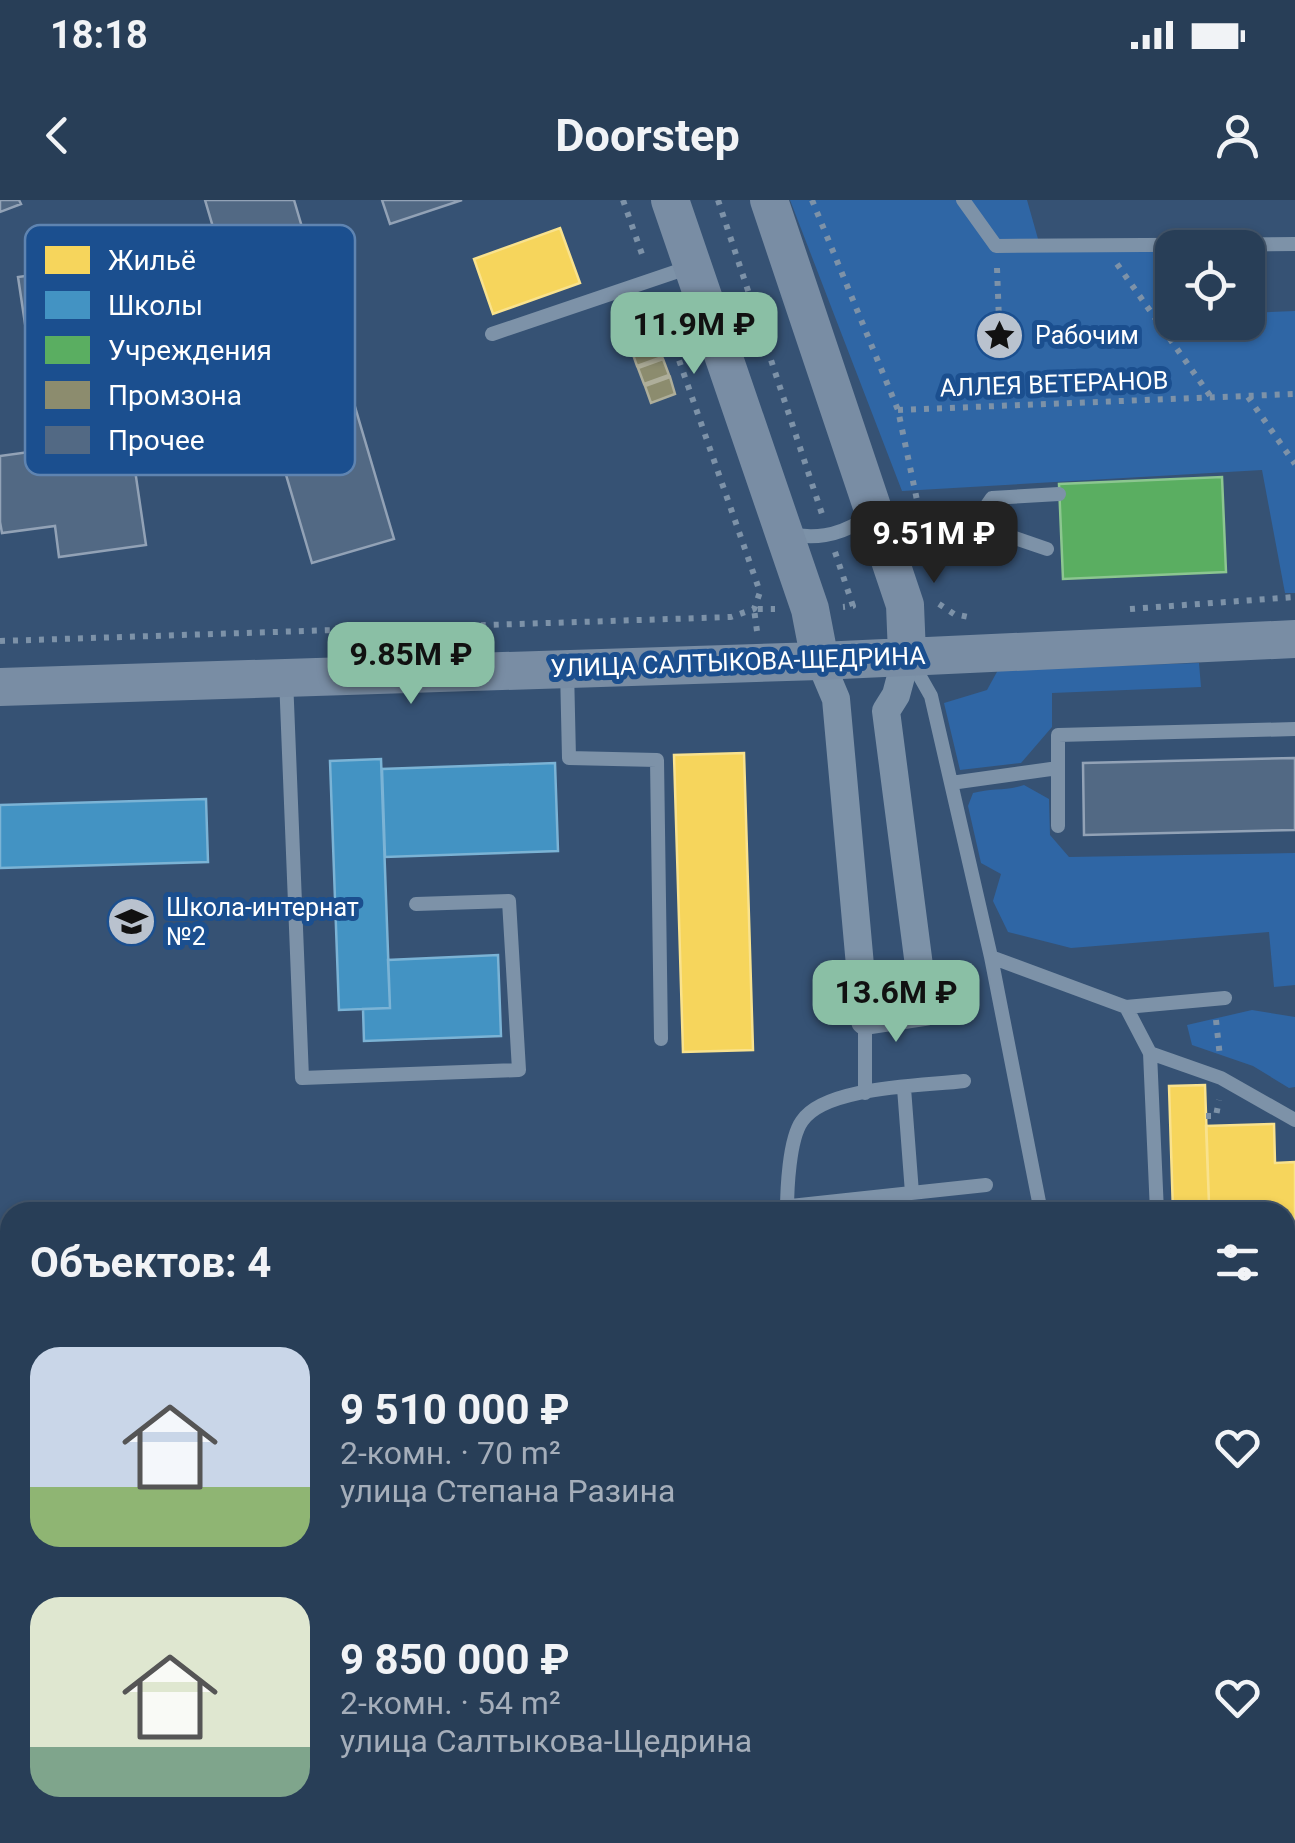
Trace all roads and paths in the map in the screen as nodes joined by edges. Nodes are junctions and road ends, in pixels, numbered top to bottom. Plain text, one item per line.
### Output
1 (624, 200) edge
2 (670, 200) edge
3 (718, 200) edge
4 (770, 200) edge
5 (812, 200) edge
6 (963, 200) edge
7 (1295, 244) edge
8 (1103, 245) junction
9 (996, 246) junction
10 (692, 266) junction
11 (652, 280) junction
12 (999, 320) junction
13 (492, 334) dead end
14 (1295, 394) edge
15 (1248, 396) junction
16 (1212, 398) junction
17 (1295, 464) edge
18 (811, 484) dead end
19 (1059, 494) dead end
20 (974, 524) junction
21 (782, 533) junction
22 (880, 533) junction
23 (1047, 549) dead end
24 (1295, 638) edge
25 (0, 640) edge
26 (908, 654) junction
27 (820, 661) junction
28 (567, 669) junction
29 (286, 678) junction
30 (0, 687) edge
31 (1295, 729) edge
32 (1058, 768) junction
33 (951, 783) junction
34 (1058, 826) dead end
35 (416, 904) dead end
36 (991, 958) junction
37 (1220, 998) joint
38 (1126, 1007) junction
39 (864, 1020) junction
40 (661, 1039) dead end
41 (1150, 1052) junction
42 (1222, 1078) junction
43 (964, 1081) dead end
44 (904, 1088) junction
45 (865, 1093) junction
46 (1206, 1116) dead end
47 (1216, 1116) dead end
48 (1295, 1120) edge
49 (986, 1185) dead end
50 (912, 1193) junction
51 (788, 1202) edge
52 (842, 1202) edge
53 (1038, 1202) edge
54 (1154, 1202) edge

1 - 11 path
2 - 10 main road
3 - 18 path
4 - 22 main road
5 - 16 path, АЛЛЕЯ ВЕТЕРАНОВ
6 - 9 lane
7 - 8 lane
8 - 9 lane
8 - 16 path, АЛЛЕЯ ВЕТЕРАНОВ
9 - 12 path
10 - 11 lane
10 - 21 main road
11 - 13 lane
11 - 25 path
12 - 12 path
14 - 15 path, АЛЛЕЯ ВЕТЕРАНОВ
15 - 16 path, АЛЛЕЯ ВЕТЕРАНОВ
15 - 17 path
19 - 20 lane
20 - 22 lane
20 - 23 lane
21 - 22 lane
21 - 27 main road
22 - 26 main road
24 - 26 main road, УЛИЦА САЛТЫКОВА-ЩЕДРИНА
26 - 27 main road, УЛИЦА САЛТЫКОВА-ЩЕДРИНА
26 - 33 lane
26 - 39 street
27 - 28 main road, УЛИЦА САЛТЫКОВА-ЩЕДРИНА
27 - 39 street
28 - 29 main road, УЛИЦА САЛТЫКОВА-ЩЕДРИНА
28 - 40 lane
29 - 30 main road, УЛИЦА САЛТЫКОВА-ЩЕДРИНА
29 - 35 lane
31 - 32 lane
32 - 33 lane
32 - 34 lane
33 - 36 lane
36 - 38 lane
36 - 53 lane
37 - 38 lane
37 - 42 path
38 - 41 lane
39 - 45 lane
41 - 42 lane
41 - 54 lane
42 - 48 lane
43 - 44 lane
44 - 45 lane
44 - 50 lane
45 - 51 lane
46 - 47 path
49 - 50 lane
50 - 52 lane

